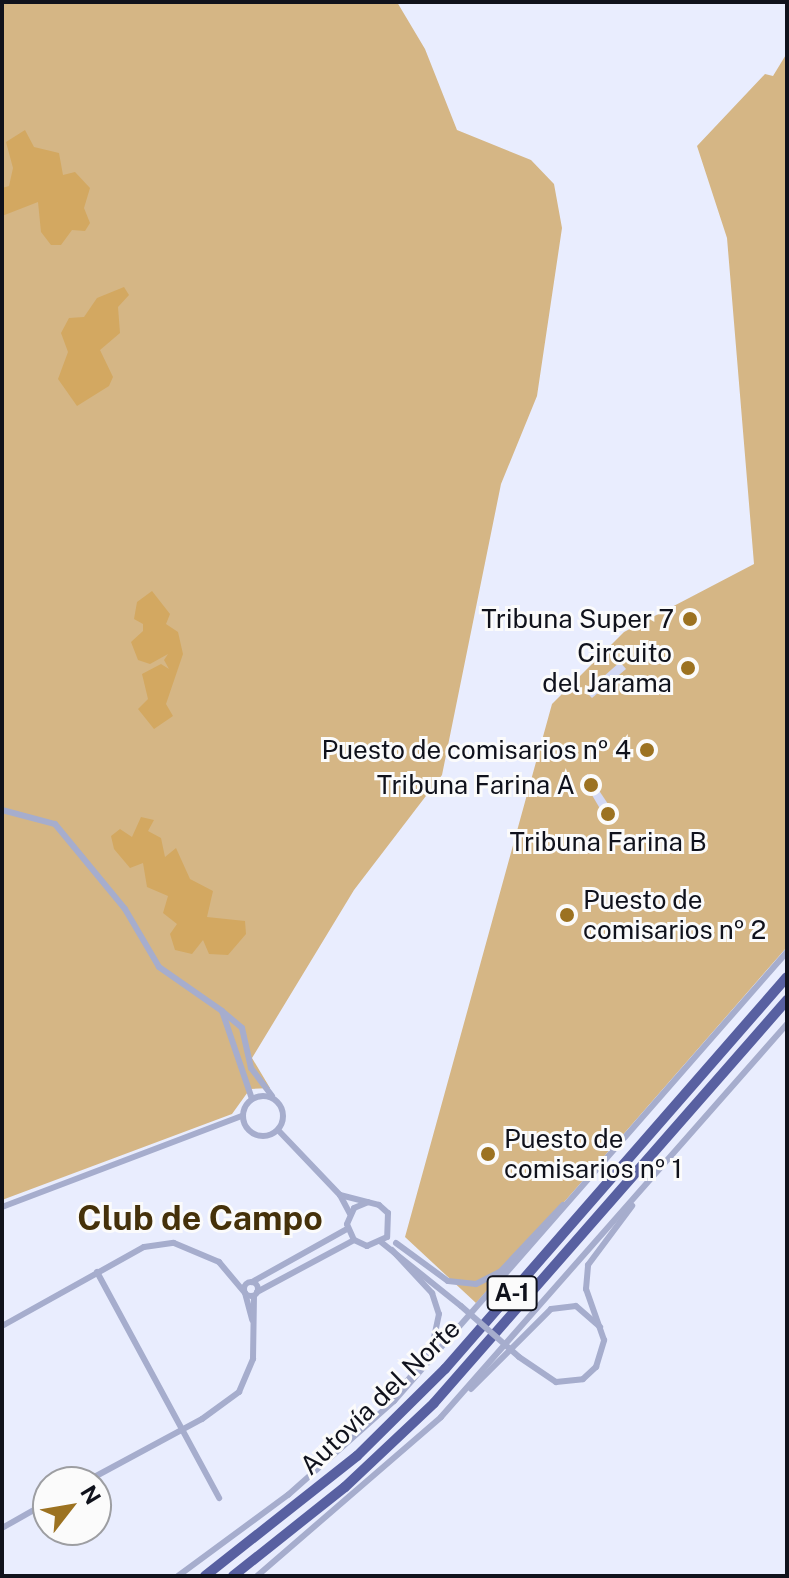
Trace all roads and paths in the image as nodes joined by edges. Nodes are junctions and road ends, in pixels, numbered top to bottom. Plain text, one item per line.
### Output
1 (2, 810) edge
2 (787, 952) edge
3 (787, 977) edge
4 (787, 1000) edge
5 (222, 1011) junction
6 (787, 1024) edge
7 (233, 1030) junction
8 (243, 1031) junction
9 (272, 1096) junction
10 (252, 1099) junction
11 (242, 1116) junction
12 (278, 1130) junction
13 (641, 1190) junction
14 (340, 1195) junction
15 (574, 1197) junction
16 (368, 1202) junction
17 (2, 1207) edge
18 (350, 1214) junction
19 (347, 1229) junction
20 (390, 1231) junction
21 (354, 1240) junction
22 (381, 1242) junction
23 (394, 1246) junction
24 (97, 1272) junction
25 (229, 1273) junction
26 (251, 1282) junction
27 (245, 1293) junction
28 (256, 1294) junction
29 (252, 1320) junction
30 (2, 1326) edge
31 (602, 1330) junction
32 (458, 1399) junction
33 (365, 1427) junction
34 (181, 1429) junction
35 (112, 1467) edge
36 (219, 1498) dead end
37 (32, 1511) edge
38 (2, 1528) edge
39 (178, 1576) edge
40 (205, 1576) edge
41 (233, 1576) edge
42 (257, 1576) edge

1 - 5 street
2 - 15 street
3 - 40 highway, Autovía del Norte / A-1
4 - 41 highway, Autovía del Norte / A-1
5 - 7 street
5 - 8 street
6 - 13 street
7 - 8 street
7 - 10 street
8 - 9 street
9 - 10 street
9 - 12 street
10 - 11 street
11 - 12 street
11 - 17 street
12 - 14 street
13 - 31 street
13 - 32 street
14 - 16 street
14 - 18 street
15 - 23 street
15 - 33 street
16 - 18 street
16 - 20 street
18 - 19 street
19 - 21 street
19 - 26 street
20 - 22 street
20 - 23 street
21 - 22 street
21 - 28 street
22 - 23 street
23 - 31 street, bridge
23 - 33 street
24 - 25 street
24 - 30 street
24 - 34 street
25 - 26 street
25 - 27 street
26 - 27 street
26 - 28 street
27 - 28 street
27 - 29 street
28 - 29 street
29 - 34 street
31 - 32 street
32 - 42 street
33 - 39 street
34 - 35 street
34 - 36 street
37 - 38 street

